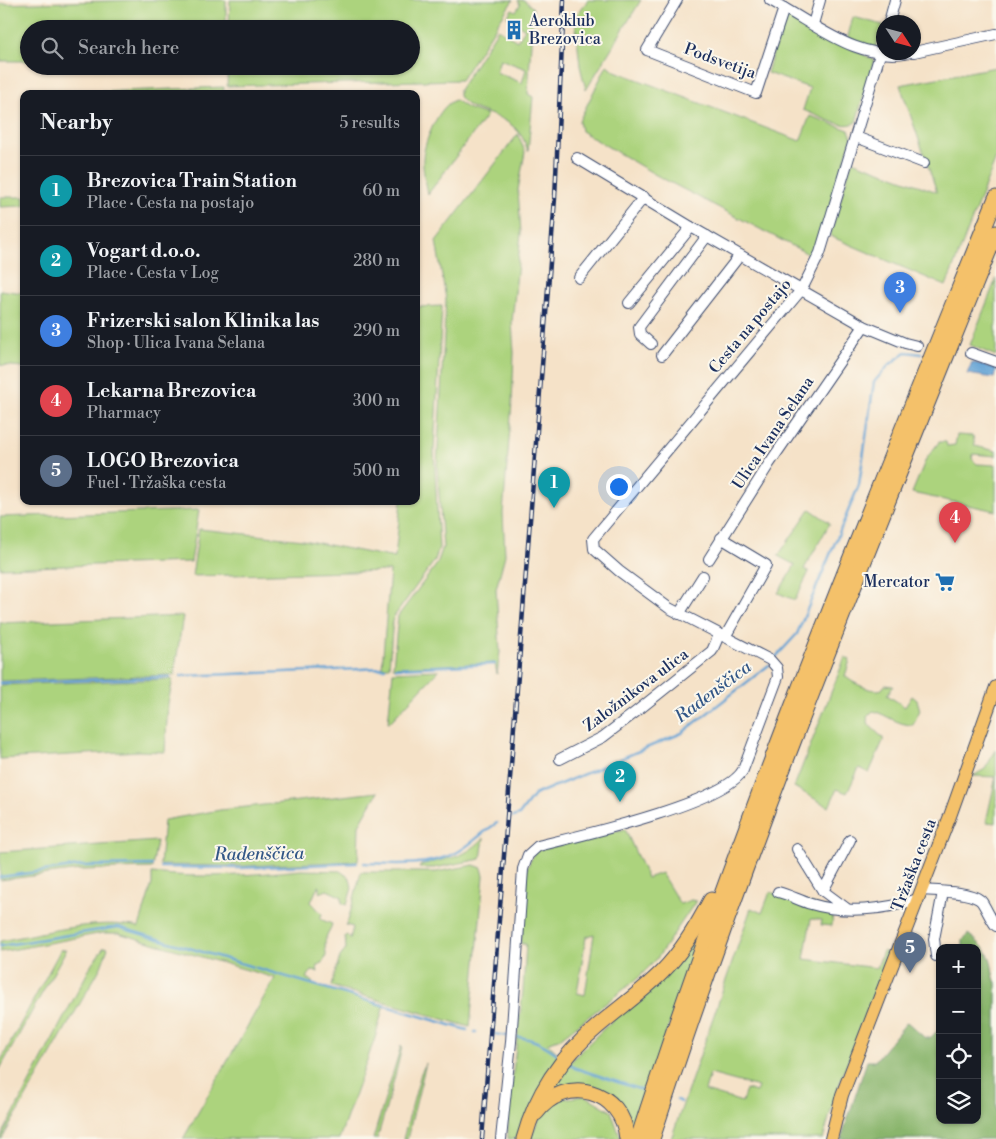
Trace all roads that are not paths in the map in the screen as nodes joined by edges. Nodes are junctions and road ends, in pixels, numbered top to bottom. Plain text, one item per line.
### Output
1 (677, 0) edge
2 (770, 0) edge
3 (820, 0) edge
4 (895, 0) edge
5 (784, 8) junction
6 (891, 15) edge
7 (813, 24) junction
8 (996, 34) edge
9 (921, 50) edge
10 (876, 54) edge
11 (879, 60) edge
12 (856, 137) junction
13 (576, 158) dead end
14 (924, 163) dead end
15 (644, 197) junction
16 (996, 198) edge
17 (691, 227) junction
18 (996, 233) edge
19 (707, 236) junction
20 (740, 255) junction
21 (579, 278) dead end
22 (802, 289) junction
23 (630, 303) dead end
24 (864, 326) junction
25 (650, 344) dead end
26 (917, 346) dead end
27 (971, 353) dead end
28 (662, 355) dead end
29 (996, 362) edge
30 (722, 538) junction
31 (709, 559) dead end
32 (703, 576) dead end
33 (678, 614) junction
34 (722, 636) junction
35 (996, 686) edge
36 (560, 759) dead end
37 (850, 840) dead end
38 (797, 849) dead end
39 (737, 850) junction
40 (823, 891) junction
41 (778, 892) dead end
42 (943, 892) junction
43 (920, 894) junction
44 (982, 902) junction
45 (846, 908) junction
46 (996, 915) edge
47 (996, 926) edge
48 (936, 956) dead end
49 (526, 1133) edge
50 (502, 1139) edge
51 (627, 1139) edge
52 (638, 1139) edge
53 (652, 1139) edge
54 (831, 1139) edge

1 - 5 street, Podsvetija
2 - 5 street
3 - 7 street
4 - 6 street
5 - 7 street
7 - 10 street
8 - 9 street
11 - 12 street, Cesta na postajo
12 - 14 street
12 - 22 street, Cesta na postajo
13 - 15 street
15 - 17 street
15 - 21 street
16 - 39 highway
17 - 19 street
17 - 23 street
18 - 53 highway
19 - 20 street
19 - 25 street
20 - 22 street
20 - 28 street
22 - 24 street
22 - 33 street, Cesta na postajo
24 - 26 street
24 - 30 street, Ulica Ivana Selana
27 - 29 street
30 - 31 street, Ulica Ivana Selana
30 - 34 street, Založnikova ulica
32 - 33 street
33 - 34 street
34 - 36 street, Založnikova ulica
34 - 50 street
35 - 43 main road, Tržaška cesta
37 - 40 street
38 - 40 street
39 - 49 highway
39 - 52 highway
40 - 45 street
41 - 45 street
42 - 43 street
42 - 44 street
42 - 48 street
43 - 45 street
43 - 54 main road, Tržaška cesta
44 - 46 street
44 - 47 street
49 - 51 highway

